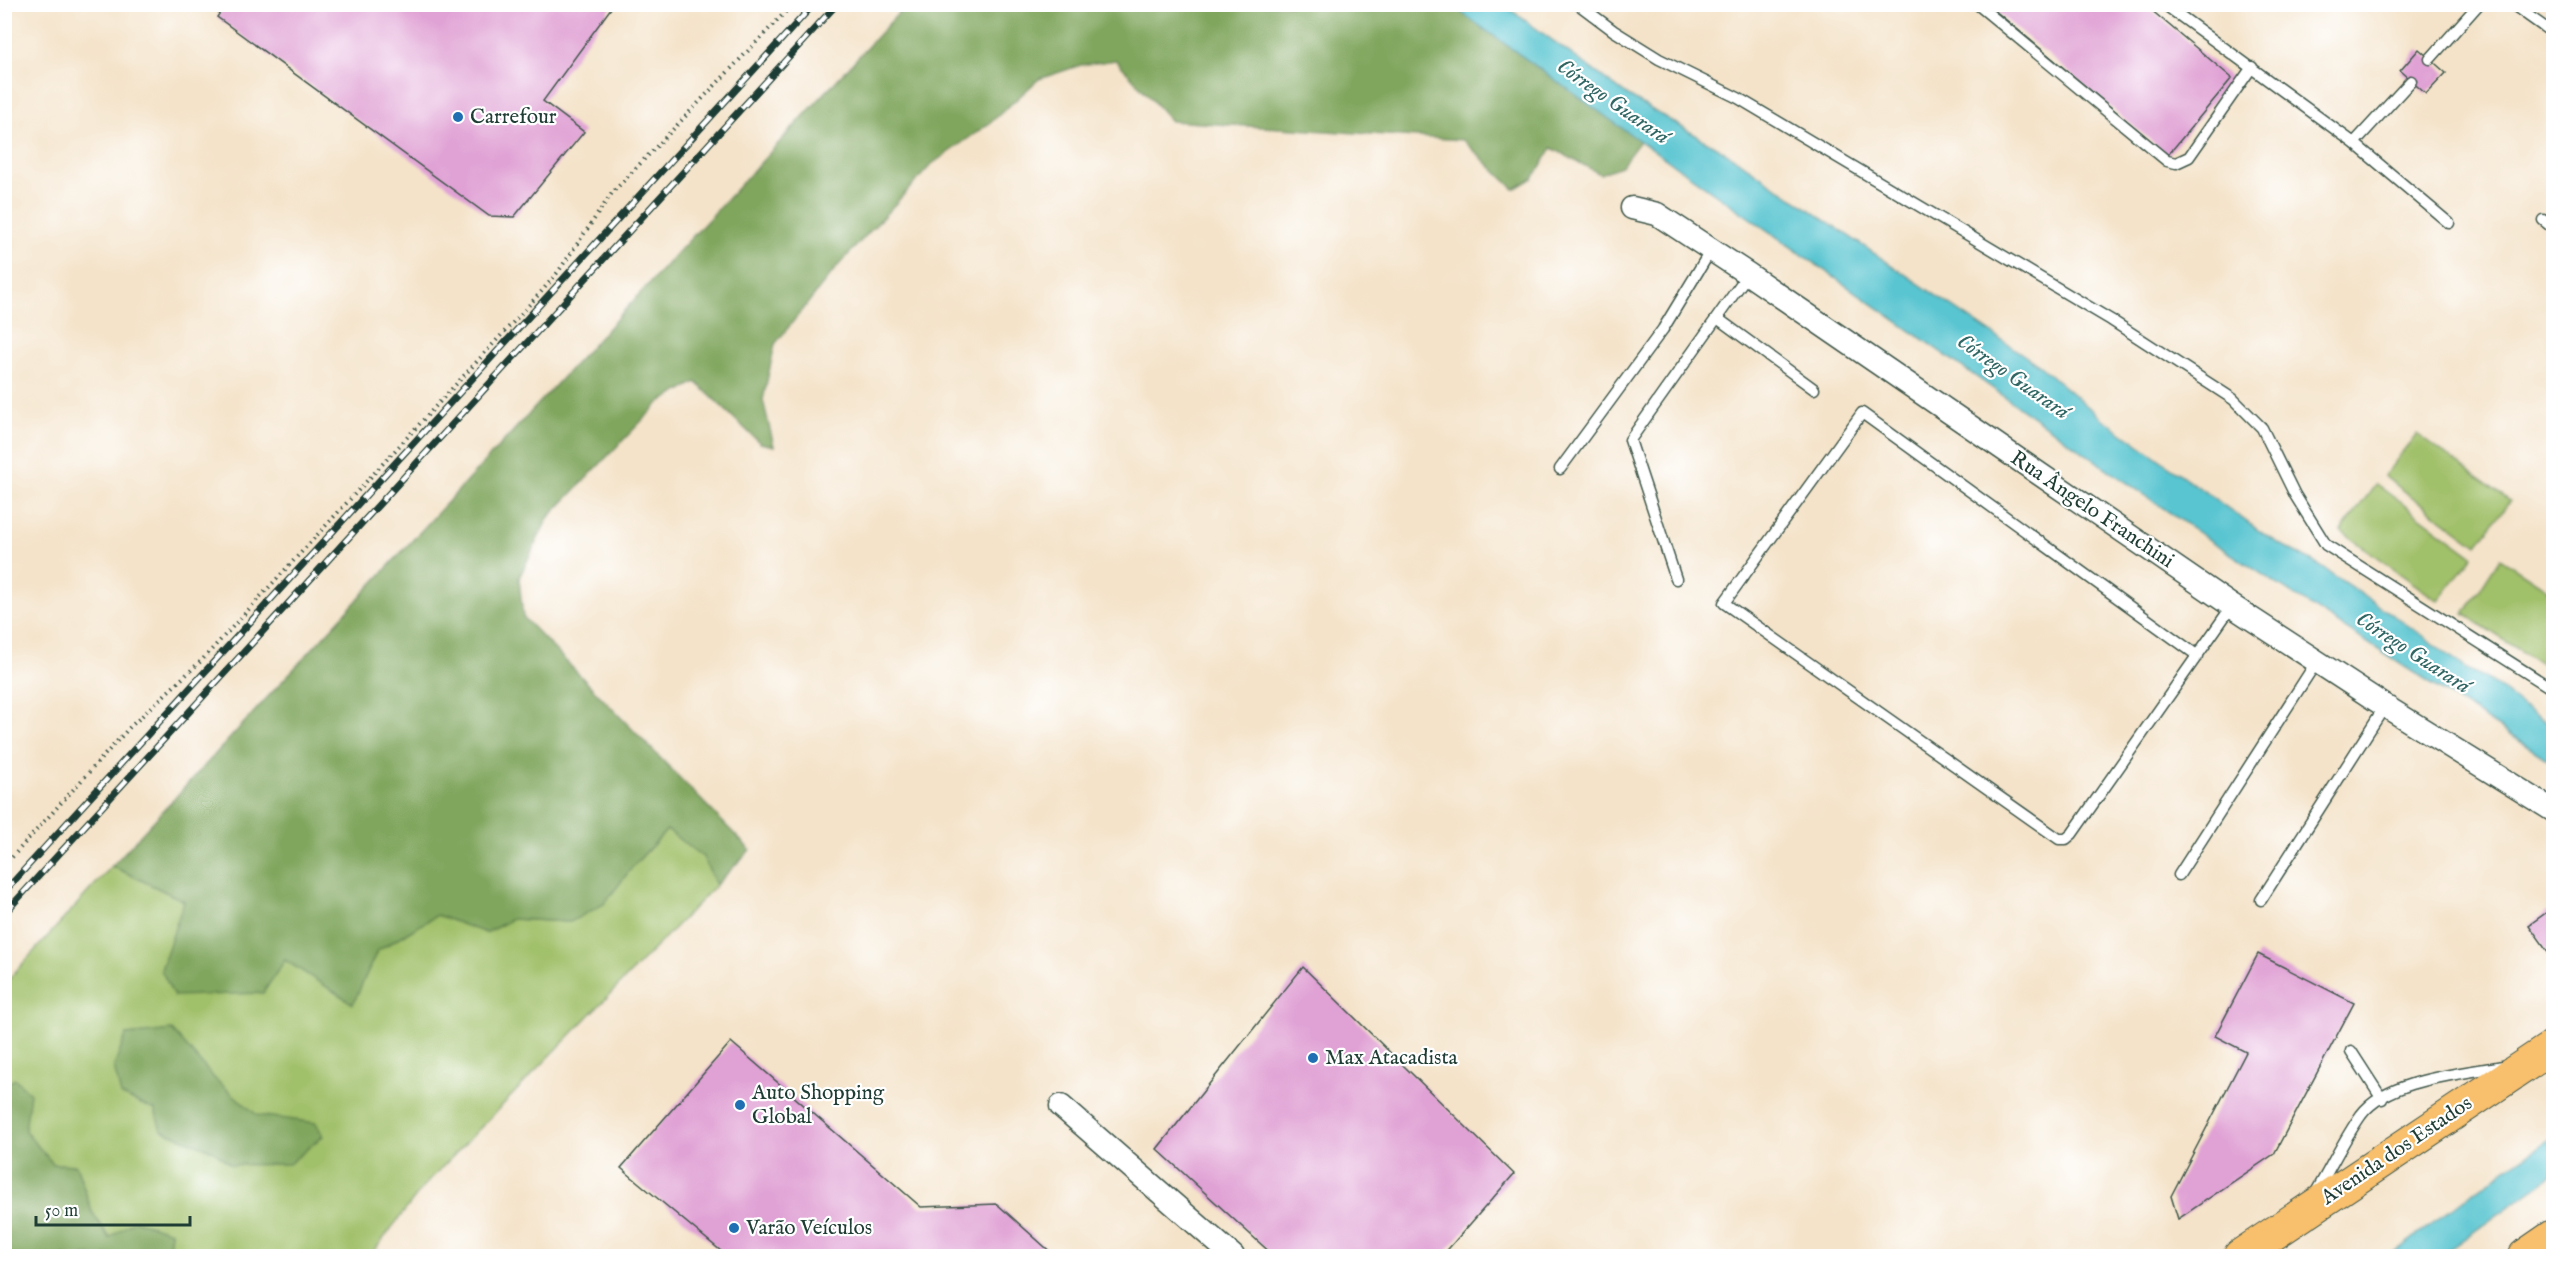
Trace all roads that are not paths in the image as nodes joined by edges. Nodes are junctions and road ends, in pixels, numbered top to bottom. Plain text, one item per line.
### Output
1 (1578, 4) edge
2 (1977, 4) edge
3 (2164, 4) edge
4 (2479, 4) edge
5 (2512, 4) edge
6 (2553, 34) edge
7 (2430, 59) dead end
8 (2252, 67) junction
9 (2411, 81) dead end
10 (2354, 143) junction
11 (1632, 208) dead end
12 (2543, 220) dead end
13 (2449, 223) dead end
14 (2553, 229) edge
15 (1711, 250) junction
16 (1748, 274) junction
17 (1717, 318) junction
18 (1814, 389) dead end
19 (1560, 469) dead end
20 (1676, 579) dead end
21 (2232, 606) junction
22 (2198, 656) junction
23 (2317, 661) junction
24 (2553, 690) edge
25 (2385, 706) junction
26 (2553, 811) edge
27 (2179, 875) dead end
28 (2261, 900) dead end
29 (2351, 1051) dead end
30 (2542, 1054) edge
31 (2382, 1099) junction
32 (1061, 1106) dead end
33 (2304, 1214) junction
34 (2553, 1236) edge
35 (1233, 1257) edge
36 (2241, 1257) edge
37 (2525, 1257) edge

1 - 24 lane
2 - 8 lane
3 - 8 lane
4 - 7 lane
5 - 6 lane
8 - 10 lane
9 - 10 lane
10 - 13 lane
11 - 15 street, Rua Ângelo Franchini
12 - 14 lane
15 - 16 street, Rua Ângelo Franchini
15 - 19 lane
16 - 17 lane
16 - 21 street, Rua Ângelo Franchini
17 - 18 lane
17 - 20 lane
21 - 22 lane
21 - 23 street, Rua Ângelo Franchini
22 - 22 lane
23 - 25 street, Rua Ângelo Franchini
23 - 27 lane
25 - 26 street, Rua Ângelo Franchini
25 - 28 lane
29 - 31 lane
30 - 31 lane
30 - 33 highway, Avenida dos Estados
31 - 33 lane
32 - 35 street
33 - 36 highway, Avenida dos Estados
34 - 37 highway

